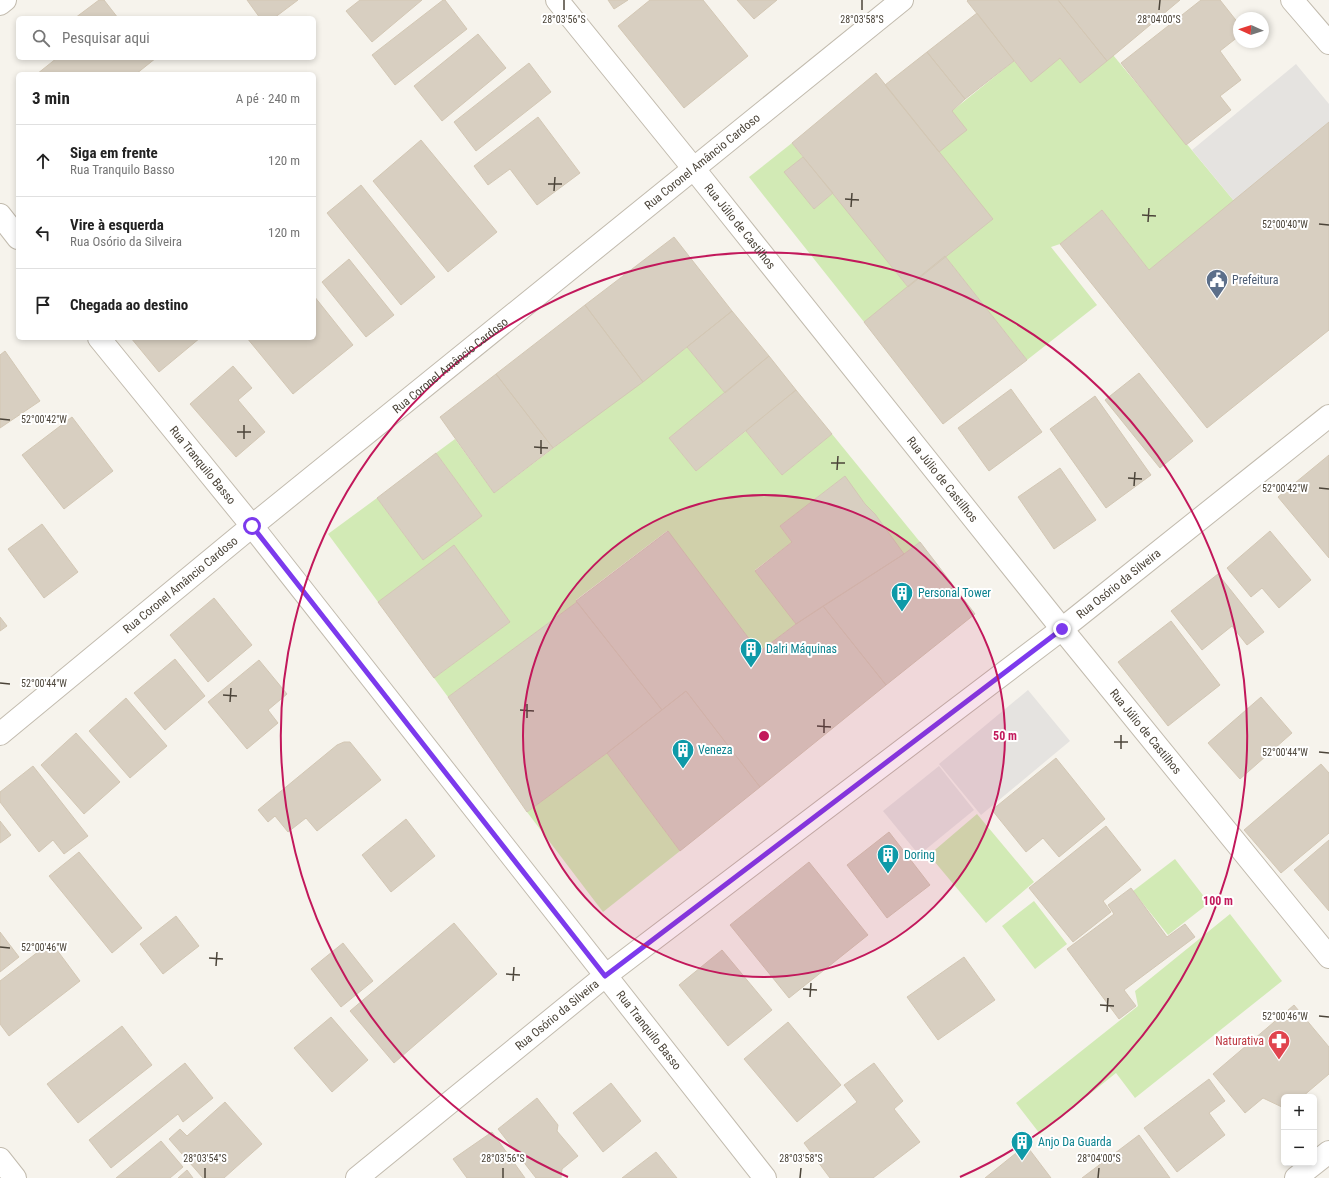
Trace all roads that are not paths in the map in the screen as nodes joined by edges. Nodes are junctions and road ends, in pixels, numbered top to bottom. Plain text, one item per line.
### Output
1 (5, 0) edge
2 (557, 0) edge
3 (902, 0) edge
4 (1292, 0) edge
5 (0, 4) edge
6 (1329, 43) edge
7 (694, 169) junction
8 (0, 215) edge
9 (16, 235) edge
10 (101, 340) edge
11 (1329, 416) edge
12 (252, 526) junction
13 (1062, 629) junction
14 (0, 734) edge
15 (1329, 957) edge
16 (605, 976) junction
17 (1329, 1152) edge
18 (0, 1159) edge
19 (15, 1178) edge
20 (358, 1178) edge
21 (765, 1178) edge
22 (1296, 1178) edge

1 - 5 street
2 - 7 street, Rua Júlio de Castilhos
3 - 7 street, Rua Coronel Amâncio Cardoso
4 - 6 street
7 - 12 street, Rua Coronel Amâncio Cardoso
7 - 13 street, Rua Júlio de Castilhos
8 - 9 street
10 - 12 street, Rua Tranquilo Basso
11 - 13 street, Rua Osório da Silveira
12 - 14 street, Rua Coronel Amâncio Cardoso
12 - 16 street, Rua Tranquilo Basso
13 - 15 street, Rua Júlio de Castilhos
13 - 16 street, Rua Osório da Silveira
16 - 20 street, Rua Osório da Silveira
16 - 21 street, Rua Tranquilo Basso
17 - 22 street
18 - 19 street

